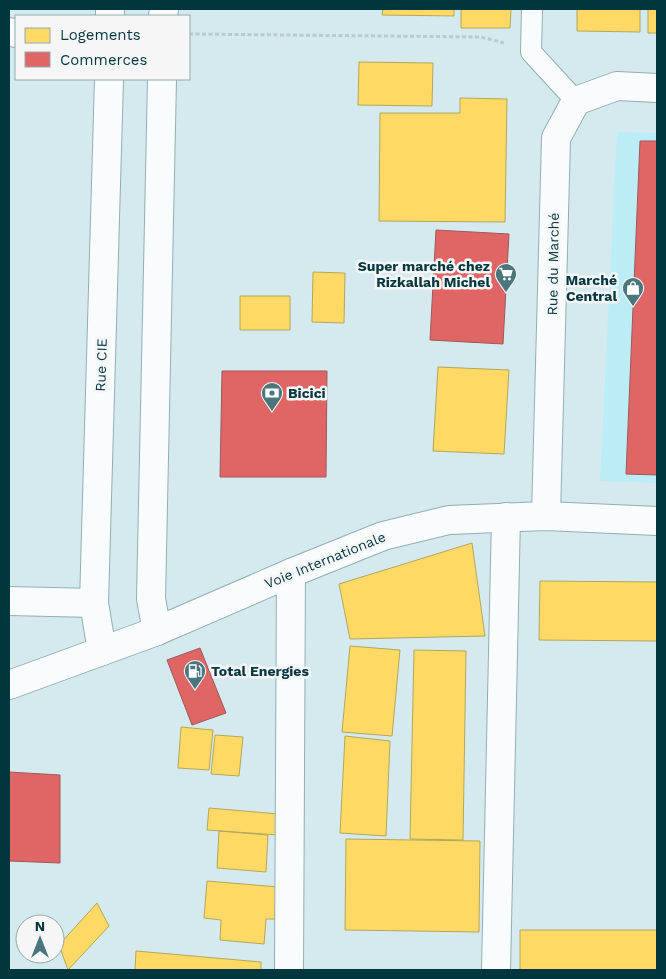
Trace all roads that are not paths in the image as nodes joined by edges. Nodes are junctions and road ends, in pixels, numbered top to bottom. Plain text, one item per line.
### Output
1 (532, 9) edge
2 (109, 80) edge
3 (162, 80) edge
4 (657, 88) edge
5 (576, 101) junction
6 (546, 516) junction
7 (506, 518) junction
8 (657, 521) edge
9 (291, 573) junction
10 (9, 601) edge
11 (94, 602) junction
12 (157, 631) junction
13 (102, 651) junction
14 (9, 685) edge
15 (290, 970) edge
16 (496, 970) edge

1 - 5 lane
2 - 11 street, Rue CIE
3 - 12 street
4 - 5 street
5 - 6 street, Rue du Marché
6 - 7 street, Voie Internationale
6 - 8 street, Voie Internationale
7 - 9 street, Voie Internationale
7 - 16 street
9 - 12 street, Voie Internationale
9 - 15 street
10 - 11 street
11 - 13 street, Rue CIE
12 - 13 street, Voie Internationale
13 - 14 street, Voie Internationale

